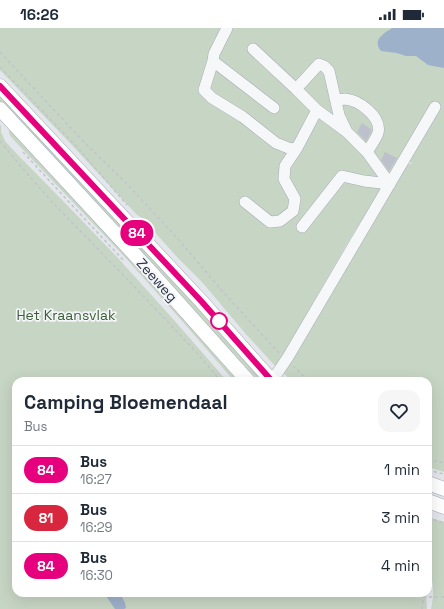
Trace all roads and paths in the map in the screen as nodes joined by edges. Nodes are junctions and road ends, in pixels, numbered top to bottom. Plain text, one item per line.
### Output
1 (227, 28) edge
2 (253, 49) dead end
3 (0, 52) edge
4 (213, 62) junction
5 (0, 86) edge
6 (296, 89) junction
7 (336, 101) junction
8 (435, 107) dead end
9 (274, 108) dead end
10 (0, 109) edge
11 (317, 110) junction
12 (347, 132) junction
13 (0, 141) edge
14 (297, 148) junction
15 (21, 149) dead end
16 (368, 152) junction
17 (390, 184) junction
18 (245, 202) dead end
19 (302, 227) dead end
20 (128, 265) dead end
21 (286, 360) junction
22 (218, 377) edge
23 (244, 377) edge
24 (268, 377) edge
25 (274, 377) edge
26 (305, 377) edge
27 (432, 460) edge
28 (444, 463) edge
29 (432, 471) edge
30 (444, 474) edge
31 (432, 484) edge
32 (444, 488) edge
33 (432, 503) edge
34 (444, 508) edge
35 (432, 519) edge
36 (444, 523) edge
37 (423, 597) joint
38 (444, 597) edge
39 (422, 609) edge

1 - 4 lane
2 - 6 lane
3 - 21 path
4 - 9 lane
4 - 14 lane
5 - 24 main road, Zeeweg
6 - 7 lane
6 - 11 lane
7 - 12 lane
7 - 16 lane
8 - 17 lane
10 - 23 main road, Zeeweg
11 - 12 lane
11 - 14 lane
12 - 16 lane
13 - 22 path
14 - 18 lane
15 - 20 path
16 - 17 lane
17 - 19 lane
17 - 21 lane
21 - 25 lane
21 - 26 path
27 - 28 path
29 - 30 path
31 - 32 main road
33 - 34 main road
35 - 36 path
37 - 38 path
37 - 39 path

